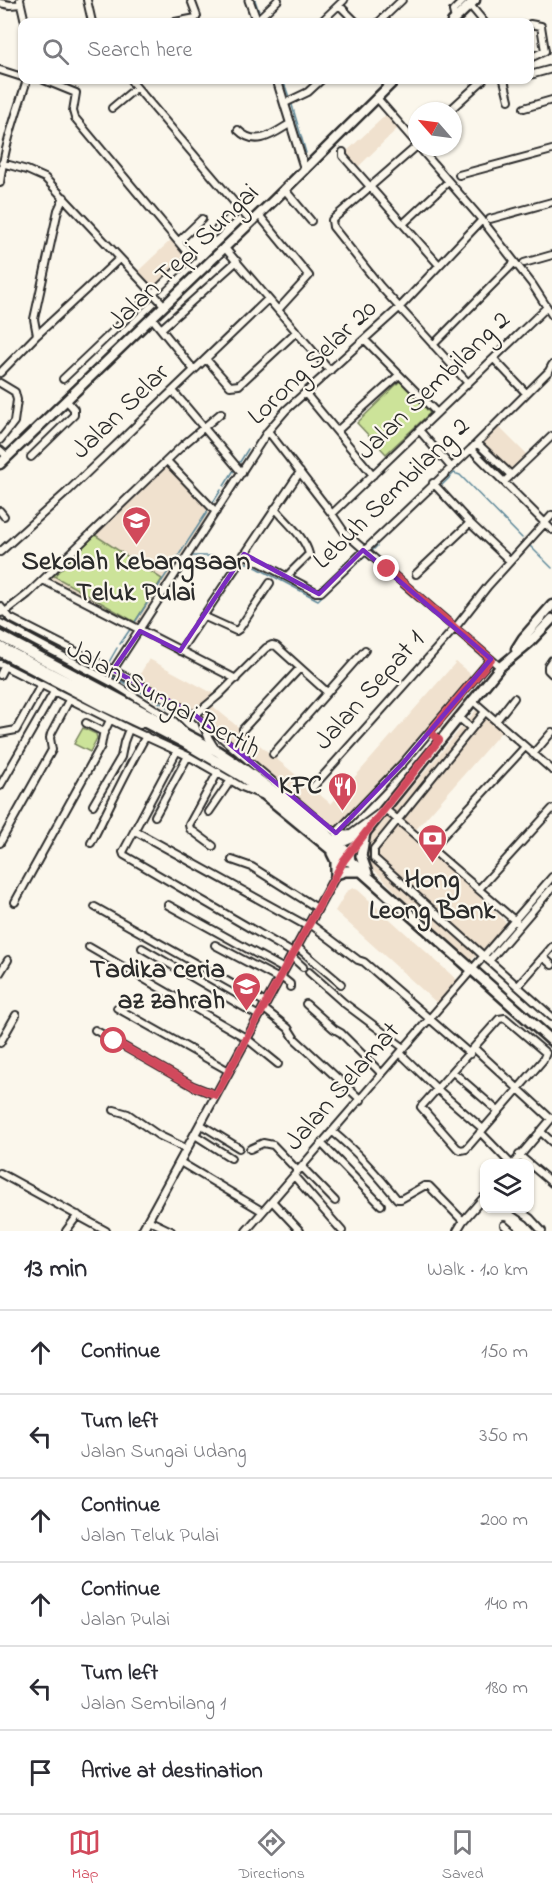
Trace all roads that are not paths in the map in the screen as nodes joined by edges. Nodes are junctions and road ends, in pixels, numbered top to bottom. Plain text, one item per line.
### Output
1 (87, 0) edge
2 (190, 0) edge
3 (249, 0) edge
4 (278, 0) edge
5 (402, 0) edge
6 (20, 2) edge
7 (470, 2) edge
8 (0, 3) edge
9 (341, 3) edge
10 (24, 18) edge
11 (91, 18) edge
12 (196, 18) edge
13 (255, 18) edge
14 (260, 18) edge
15 (325, 18) edge
16 (353, 18) edge
17 (383, 18) edge
18 (456, 18) edge
19 (481, 18) edge
20 (534, 25) edge
21 (534, 57) edge
22 (552, 69) edge
23 (0, 70) edge
24 (534, 74) edge
25 (18, 76) edge
26 (26, 84) edge
27 (54, 84) edge
28 (278, 84) edge
29 (317, 84) edge
30 (391, 84) edge
31 (479, 84) edge
32 (507, 84) edge
33 (377, 98) junction
34 (509, 99) dead end
35 (552, 100) edge
36 (459, 102) edge
37 (285, 103) junction
38 (112, 108) dead end
39 (524, 108) dead end
40 (291, 123) junction
41 (238, 130) dead end
42 (0, 132) edge
43 (408, 134) edge
44 (9, 135) junction
45 (552, 150) edge
46 (343, 152) dead end
47 (408, 152) edge
48 (427, 156) edge
49 (2, 163) junction
50 (305, 170) junction
51 (459, 175) dead end
52 (448, 182) junction
53 (0, 183) edge
54 (370, 187) junction
55 (285, 190) junction
56 (64, 196) junction
57 (552, 202) edge
58 (240, 209) junction
59 (259, 214) junction
60 (202, 219) dead end
61 (490, 219) dead end
62 (482, 220) junction
63 (311, 221) dead end
64 (251, 222) junction
65 (403, 224) junction
66 (213, 233) dead end
67 (179, 242) junction
68 (225, 247) junction
69 (552, 255) edge
70 (119, 259) junction
71 (237, 261) junction
72 (514, 263) junction
73 (524, 263) dead end
74 (439, 265) junction
75 (152, 293) junction
76 (268, 299) junction
77 (164, 305) junction
78 (547, 307) junction
79 (399, 308) junction
80 (278, 310) junction
81 (552, 315) edge
82 (152, 318) junction
83 (161, 329) junction
84 (296, 332) junction
85 (37, 335) junction
86 (365, 340) junction
87 (433, 345) junction
88 (494, 358) junction
89 (206, 359) junction
90 (194, 370) junction
91 (551, 370) edge
92 (330, 371) junction
93 (0, 373) edge
94 (399, 375) junction
95 (63, 379) dead end
96 (0, 383) edge
97 (468, 384) junction
98 (173, 391) junction
99 (305, 393) junction
100 (526, 393) junction
101 (66, 400) junction
102 (221, 413) dead end
103 (437, 413) junction
104 (203, 427) junction
105 (419, 430) junction
106 (268, 431) junction
107 (337, 431) junction
108 (552, 436) edge
109 (0, 440) edge
110 (477, 443) junction
111 (471, 449) junction
112 (0, 450) edge
113 (8, 457) junction
114 (31, 457) dead end
115 (167, 461) junction
116 (0, 464) edge
117 (451, 467) junction
118 (300, 472) junction
119 (242, 473) junction
120 (373, 475) junction
121 (511, 475) junction
122 (504, 482) junction
123 (433, 483) junction
124 (275, 508) junction
125 (216, 512) junction
126 (332, 514) junction
127 (552, 515) edge
128 (470, 523) junction
129 (545, 523) junction
130 (552, 530) edge
131 (363, 550) junction
132 (0, 552) edge
133 (244, 554) junction
134 (510, 561) junction
135 (416, 574) dead end
136 (287, 576) junction
137 (43, 580) junction
138 (270, 583) dead end
139 (552, 605) edge
140 (2, 610) edge
141 (203, 616) junction
142 (549, 616) edge
143 (0, 622) edge
144 (454, 628) junction
145 (140, 631) junction
146 (0, 636) edge
147 (0, 646) edge
148 (365, 650) dead end
149 (180, 651) junction
150 (0, 653) edge
151 (491, 659) junction
152 (552, 660) edge
153 (2, 665) edge
154 (500, 667) junction
155 (300, 668) junction
156 (113, 670) junction
157 (550, 672) edge
158 (0, 675) edge
159 (236, 679) junction
160 (41, 685) junction
161 (54, 692) junction
162 (327, 693) junction
163 (109, 698) junction
164 (514, 698) dead end
165 (69, 700) junction
166 (472, 700) junction
167 (485, 712) junction
168 (195, 715) junction
169 (458, 717) junction
170 (110, 720) junction
171 (201, 721) junction
172 (496, 721) junction
173 (86, 723) dead end
174 (471, 728) junction
175 (129, 729) junction
176 (243, 729) dead end
177 (104, 732) junction
178 (430, 732) junction
179 (552, 732) edge
180 (0, 733) edge
181 (146, 736) junction
182 (441, 738) junction
183 (187, 739) junction
184 (456, 746) junction
185 (525, 747) junction
186 (177, 751) junction
187 (217, 751) junction
188 (273, 754) dead end
189 (533, 754) junction
190 (188, 756) junction
191 (404, 763) junction
192 (552, 770) edge
193 (218, 772) junction
194 (414, 772) junction
195 (231, 780) junction
196 (0, 786) edge
197 (313, 787) dead end
198 (269, 798) junction
199 (93, 805) dead end
200 (385, 809) junction
201 (552, 809) edge
202 (209, 812) dead end
203 (155, 816) dead end
204 (396, 819) junction
205 (135, 831) junction
206 (365, 832) junction
207 (332, 839) junction
208 (0, 843) edge
209 (91, 843) dead end
210 (213, 846) dead end
211 (431, 849) junction
212 (348, 858) junction
213 (232, 860) dead end
214 (361, 871) junction
215 (336, 874) junction
216 (552, 877) edge
217 (369, 878) junction
218 (552, 888) edge
219 (479, 889) junction
220 (15, 902) dead end
221 (168, 905) dead end
222 (95, 907) dead end
223 (317, 908) junction
224 (514, 919) junction
225 (308, 924) junction
226 (520, 925) junction
227 (215, 945) dead end
228 (89, 947) dead end
229 (552, 947) edge
230 (142, 948) dead end
231 (293, 952) junction
232 (482, 956) junction
233 (543, 957) junction
234 (8, 960) dead end
235 (489, 961) junction
236 (552, 965) edge
237 (303, 967) dead end
238 (471, 969) junction
239 (309, 972) dead end
240 (0, 973) edge
241 (281, 974) junction
242 (341, 984) dead end
243 (518, 986) junction
244 (290, 987) dead end
245 (306, 1004) dead end
246 (264, 1005) junction
247 (117, 1008) dead end
248 (16, 1015) dead end
249 (259, 1016) junction
250 (552, 1017) edge
251 (429, 1019) junction
252 (95, 1030) dead end
253 (246, 1038) junction
254 (552, 1041) edge
255 (0, 1043) edge
256 (402, 1050) junction
257 (472, 1051) junction
258 (278, 1064) dead end
259 (229, 1071) junction
260 (453, 1072) junction
261 (382, 1074) junction
262 (518, 1088) junction
263 (437, 1089) junction
264 (216, 1095) junction
265 (361, 1100) junction
266 (114, 1110) dead end
267 (498, 1111) junction
268 (551, 1118) edge
269 (200, 1124) junction
270 (482, 1131) junction
271 (540, 1131) junction
272 (333, 1132) junction
273 (195, 1135) junction
274 (552, 1142) edge
275 (322, 1144) junction
276 (239, 1148) dead end
277 (187, 1149) junction
278 (250, 1149) dead end
279 (519, 1155) junction
280 (231, 1158) dead end
281 (507, 1159) edge
282 (516, 1159) edge
283 (180, 1162) junction
284 (298, 1171) junction
285 (0, 1173) edge
286 (552, 1183) edge
287 (272, 1201) junction
288 (335, 1201) dead end
289 (480, 1202) edge
290 (381, 1205) dead end
291 (262, 1211) junction
292 (522, 1213) edge
293 (78, 1215) junction
294 (148, 1220) junction
295 (463, 1221) junction
296 (504, 1225) dead end
297 (66, 1231) edge
298 (106, 1231) edge
299 (142, 1231) edge
300 (171, 1231) edge
301 (246, 1231) edge
302 (300, 1231) edge
303 (342, 1231) edge
304 (457, 1231) edge
305 (511, 1231) edge
306 (542, 1231) edge

1 - 11 street
2 - 12 street
3 - 13 street
4 - 14 street
5 - 17 street
6 - 8 street
6 - 10 street
7 - 18 main road
7 - 19 street
9 - 15 street
9 - 16 street
20 - 21 street
22 - 24 street
23 - 25 street
26 - 44 street
27 - 67 street
28 - 37 street
29 - 37 street
30 - 33 main road, Jalan Tepi Sungai
31 - 36 street
32 - 34 street
33 - 43 street, Jalan Sembilang 2
33 - 50 main road, Jalan Tepi Sungai
35 - 39 street
37 - 40 street
38 - 58 street
40 - 41 street
40 - 50 street
42 - 44 street
44 - 49 street
45 - 51 street
46 - 54 street
47 - 54 street
48 - 52 street, Jalan Sembilang 2
49 - 53 street
49 - 56 street
50 - 55 main road, Jalan Tepi Sungai
52 - 62 street, Jalan Sembilang 2
52 - 65 street
54 - 65 street
54 - 79 street
55 - 59 main road, Jalan Tepi Sungai
55 - 63 street
56 - 70 street
56 - 85 street
57 - 61 street
58 - 64 street
58 - 66 street
59 - 64 main road, Jalan Tepi Sungai
59 - 80 street
60 - 67 street
62 - 72 street, Jalan Sembilang 2
62 - 74 street, Lorong Selar 20
64 - 68 main road, Jalan Tepi Sungai
65 - 74 street
67 - 75 street, Jalan Tepi Sungai
68 - 71 street
68 - 77 main road, Jalan Tepi Sungai
69 - 73 street
70 - 75 street
70 - 85 street
71 - 76 street
71 - 83 street
72 - 78 street, Jalan Sembilang 2
72 - 87 street
74 - 79 street, Lorong Selar 20
75 - 77 street
75 - 95 street, Jalan Tepi Sungai
76 - 80 street
76 - 89 street, Jalan Selar
77 - 82 main road, Jalan Tepi Sungai
78 - 81 street
78 - 88 street, Jalan Sembilang 2
79 - 86 street, Lorong Selar 20
79 - 87 street
80 - 84 street
82 - 83 street
82 - 101 main road, Jalan Tepi Sungai
83 - 90 street
84 - 89 street
84 - 92 street
85 - 93 street
86 - 92 street, Lorong Selar 20
86 - 94 street
87 - 97 street
88 - 97 street, Jalan Sembilang 2
88 - 100 street
89 - 90 street, Jalan Selar
90 - 98 street, Jalan Selar
91 - 100 street, Lebuh Sembilang 2
92 - 99 street, Lorong Selar 20
94 - 103 street
94 - 107 street
96 - 109 street
97 - 103 street, Jalan Sembilang 2
98 - 104 street
98 - 132 street, Jalan Selar
99 - 106 street, Lorong Selar 20
99 - 107 street
100 - 110 street, Lebuh Sembilang 2
101 - 113 main road, Jalan Tepi Sungai
101 - 114 street
102 - 104 street
103 - 105 street, Jalan Sembilang 2
104 - 115 street
104 - 119 street
105 - 117 street
105 - 120 street, Jalan Sembilang 2
106 - 118 street
106 - 119 street, Lorong Selar 20
107 - 120 street
108 - 121 street
110 - 111 street, Lebuh Sembilang 2
110 - 121 street
111 - 117 street, Lebuh Sembilang 2
111 - 122 street
112 - 113 street
113 - 116 main road, Jalan Tepi Sungai
115 - 125 street
115 - 137 street
117 - 123 street, Lebuh Sembilang 2
118 - 124 street
118 - 126 street
119 - 125 street, Lorong Selar 20
120 - 126 street, Jalan Sembilang 2
121 - 122 street
122 - 129 street
123 - 128 street
123 - 131 street, Lebuh Sembilang 2
124 - 133 street
124 - 136 street
125 - 145 street, Lorong Selar 20
126 - 131 street
127 - 129 street, Jalan Sepat 1
128 - 134 street
128 - 135 street
129 - 130 street
129 - 134 street, Jalan Sepat 1
131 - 136 street, Lebuh Sembilang 2
131 - 144 street
133 - 136 street, Lebuh Sembilang 2
133 - 141 street
134 - 144 street, Jalan Sepat 1
137 - 140 street
137 - 145 street
138 - 141 street
139 - 142 main road
140 - 156 street
141 - 149 street
142 - 154 main road
143 - 183 street
144 - 151 street
144 - 197 street, Jalan Sepat 1
145 - 149 street
145 - 156 street, Lorong Selar 20
146 - 163 main road, Jalan Sungai Bertih
147 - 163 main road, Jalan Sungai Bertih
148 - 162 street
149 - 159 street
150 - 183 street
151 - 154 street
151 - 178 street
152 - 157 street
153 - 158 street
153 - 160 street
154 - 166 main road
155 - 159 street
155 - 162 street
155 - 176 street
156 - 168 street
159 - 168 street
160 - 161 street
160 - 180 street
161 - 165 street
161 - 196 street
162 - 188 street
163 - 183 main road, Jalan Sungai Bertih
164 - 172 street
165 - 170 street
165 - 208 street
166 - 167 street
166 - 169 main road
167 - 172 street
167 - 174 street
168 - 171 street
169 - 174 street
169 - 182 main road
170 - 175 street
170 - 177 street
171 - 187 street
171 - 207 street
172 - 185 street
173 - 177 street
174 - 184 street
175 - 181 street
175 - 199 street
177 - 220 street
178 - 182 street
178 - 191 street
179 - 189 street
181 - 186 street
181 - 209 street
182 - 184 street
182 - 194 main road
183 - 187 main road, Jalan Sungai Bertih
183 - 198 main road, Jalan Sungai Bertih
184 - 204 street
185 - 189 street
185 - 211 street
186 - 190 street
186 - 205 street
187 - 207 main road, Jalan Sungai Bertih
189 - 192 street
190 - 193 street
190 - 203 street
191 - 194 street
191 - 207 street
193 - 195 street
193 - 210 street
194 - 200 main road
195 - 198 street
195 - 202 street
198 - 207 main road, Jalan Sungai Bertih
200 - 204 street
200 - 206 main road
200 - 207 street
201 - 219 street
204 - 211 street
204 - 232 street
205 - 225 street
205 - 231 street
206 - 207 main road
206 - 212 main road
206 - 217 main road
207 - 212 main road, Jalan Sungai Bertih
207 - 215 main road
211 - 219 street
212 - 214 main road, Jalan Sungai Bertih
212 - 215 street
213 - 223 street
214 - 215 main road
214 - 217 main road, Jalan Sungai Bertih
215 - 223 street
216 - 224 street, Jalan Selamat
217 - 238 main road, Jalan Sungai Bertih
218 - 226 street
219 - 224 street
221 - 241 street
222 - 246 street
223 - 225 street
224 - 226 street
224 - 232 street, Jalan Selamat
225 - 231 street
225 - 251 street
226 - 235 street
227 - 241 street
228 - 253 street
229 - 233 street
230 - 249 street
231 - 237 street
231 - 241 street
231 - 242 street
232 - 235 street
232 - 238 street, Jalan Selamat
233 - 236 street
233 - 243 street
234 - 240 street
235 - 243 street
238 - 251 street, Jalan Selamat
238 - 254 main road, Jalan Sungai Bertih
239 - 256 street
241 - 244 street
241 - 246 street
243 - 250 street
245 - 261 street
246 - 249 street
246 - 265 street
247 - 259 street
248 - 255 street
249 - 253 street
251 - 256 street, Jalan Selamat
251 - 257 street
252 - 264 street
253 - 258 street
253 - 259 street
256 - 261 street, Jalan Selamat
256 - 263 street
257 - 260 street
257 - 262 street
257 - 262 street
259 - 264 street
260 - 263 street
260 - 267 street
261 - 265 street, Jalan Selamat
262 - 267 street
262 - 268 street
263 - 270 street
263 - 270 street
264 - 269 street
265 - 272 street, Jalan Selamat
266 - 277 street
267 - 270 street
268 - 271 street
269 - 273 street
269 - 276 street
270 - 281 street
271 - 274 street
271 - 279 street
272 - 275 street, Jalan Selamat
272 - 295 street
273 - 277 street
273 - 280 street
275 - 284 street, Jalan Selamat
275 - 290 street
277 - 283 street
278 - 284 street
279 - 282 street
279 - 286 street
283 - 291 street
283 - 294 street
284 - 287 street, Jalan Selamat
284 - 288 street
284 - 303 street
285 - 293 street
287 - 291 street, Jalan Selamat
287 - 302 street
289 - 295 street
291 - 301 street, Jalan Selamat
292 - 306 street
293 - 297 street
293 - 298 street
294 - 299 street
294 - 300 street
295 - 304 street
296 - 305 street

